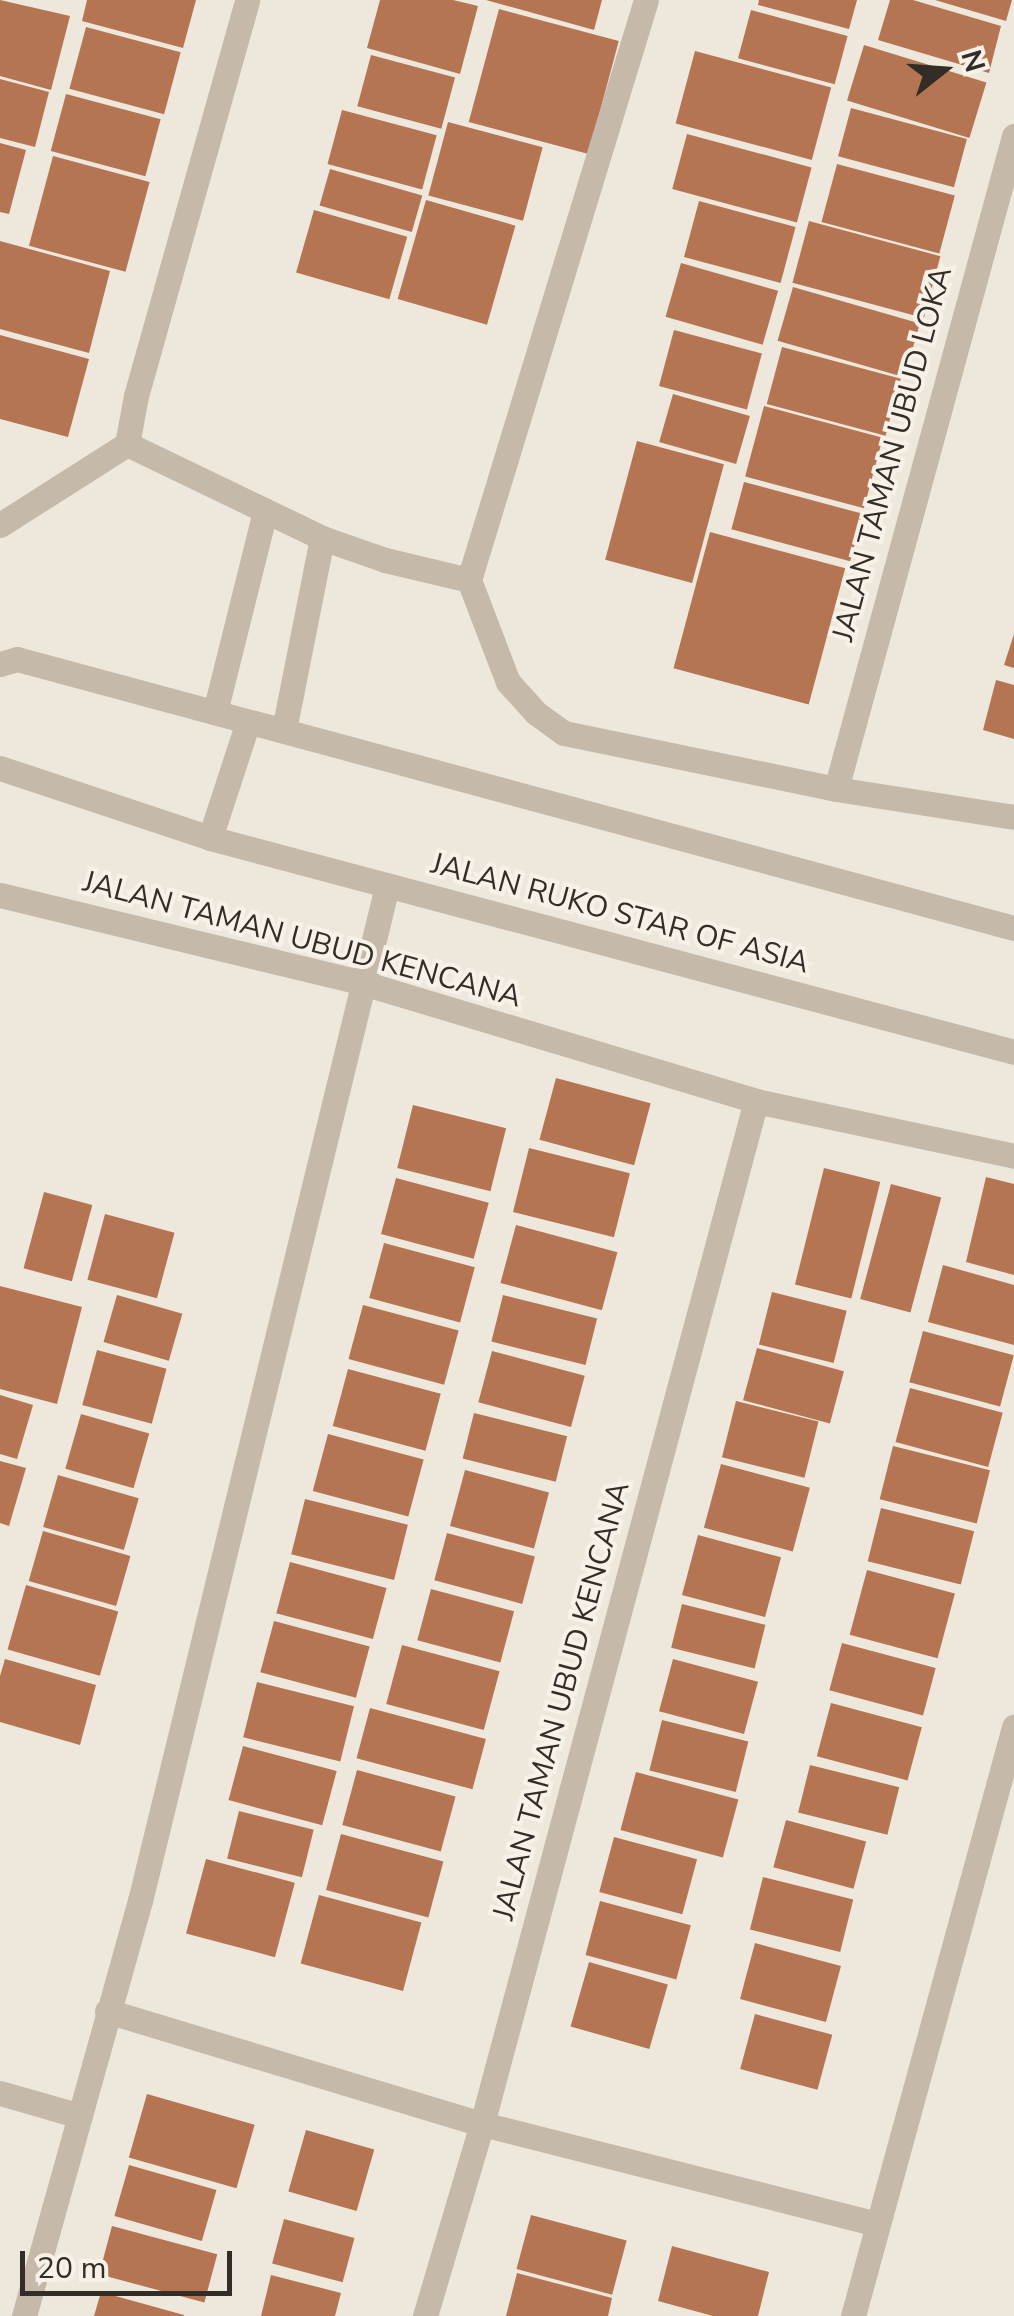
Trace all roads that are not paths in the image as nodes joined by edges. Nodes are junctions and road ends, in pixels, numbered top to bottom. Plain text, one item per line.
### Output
1 (247, 0) edge
2 (646, 0) edge
3 (1014, 136) edge
4 (127, 444) junction
5 (265, 512) junction
6 (0, 526) edge
7 (322, 538) junction
8 (469, 580) junction
9 (0, 664) edge
10 (215, 712) junction
11 (248, 722) junction
12 (284, 730) junction
13 (0, 768) edge
14 (836, 789) junction
15 (1014, 816) edge
16 (210, 838) junction
17 (387, 886) junction
18 (1, 900) edge
19 (1014, 928) edge
20 (364, 982) junction
21 (1014, 1052) edge
22 (756, 1101) junction
23 (1014, 1156) edge
24 (1014, 1727) edge
25 (107, 2011) junction
26 (0, 2093) edge
27 (80, 2116) junction
28 (482, 2124) junction
29 (878, 2224) junction
30 (24, 2316) edge
31 (424, 2316) edge
32 (853, 2316) edge

1 - 4 street
2 - 8 street
3 - 14 street, JALAN TAMAN UBUD LOKA
4 - 5 street
4 - 6 street
5 - 7 street
5 - 10 street
7 - 8 street
7 - 12 street
8 - 14 street
9 - 10 street
10 - 11 street
11 - 12 street
11 - 16 street
12 - 19 street
13 - 16 street, JALAN RUKO STAR OF ASIA
14 - 15 street
16 - 17 street, JALAN RUKO STAR OF ASIA
17 - 20 street
17 - 21 street, JALAN RUKO STAR OF ASIA
18 - 20 street, JALAN TAMAN UBUD KENCANA
20 - 22 street, JALAN TAMAN UBUD KENCANA
20 - 25 street
22 - 23 street, JALAN TAMAN UBUD KENCANA
22 - 28 street, JALAN TAMAN UBUD KENCANA
24 - 29 street
25 - 27 street
25 - 28 street
26 - 27 street
27 - 30 street
28 - 29 street
28 - 31 street, JALAN TAMAN UBUD KENCANA
29 - 32 street

